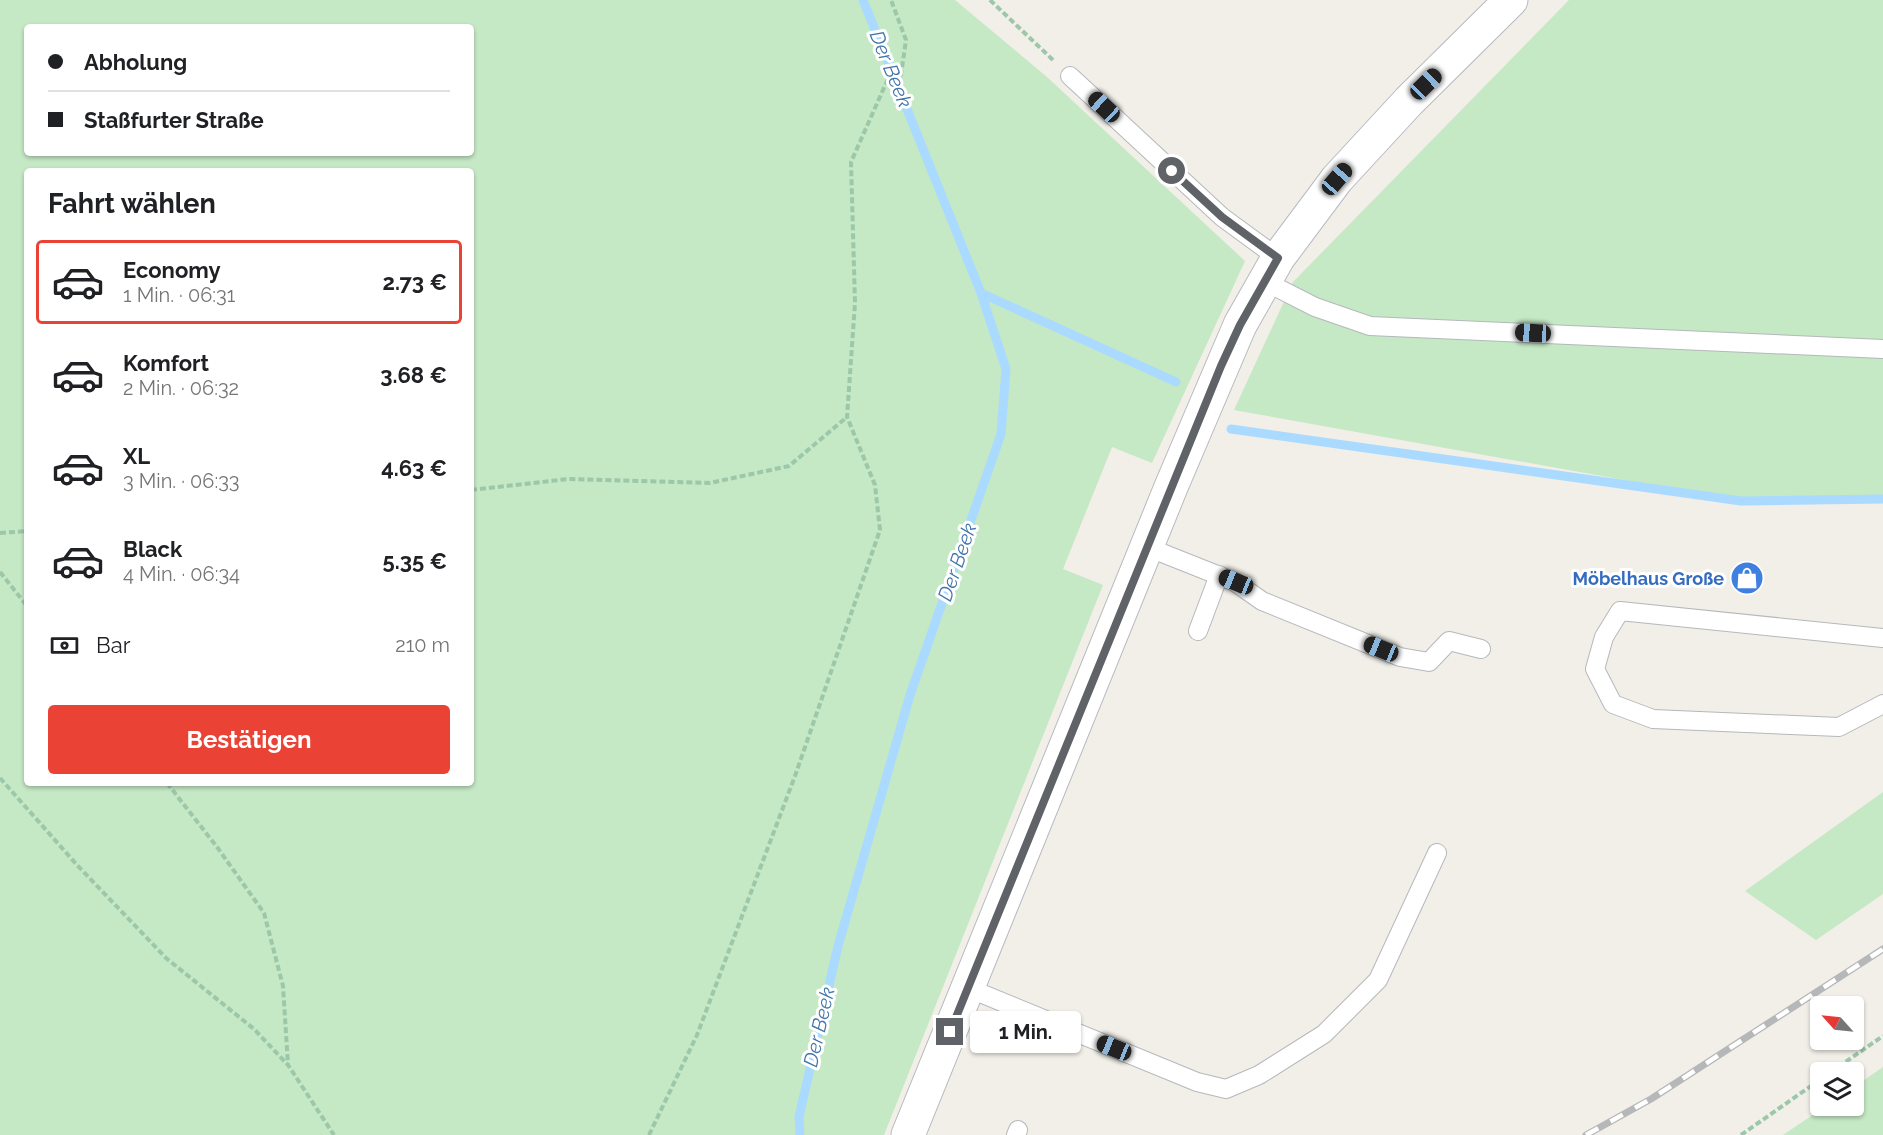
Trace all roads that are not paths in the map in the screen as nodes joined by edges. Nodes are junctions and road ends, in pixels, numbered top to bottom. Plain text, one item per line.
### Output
1 (1511, 0) edge
2 (1070, 76) road end
3 (1271, 269) junction
4 (1883, 349) edge
5 (1147, 547) junction
6 (1219, 575) junction
7 (1198, 631) dead end
8 (1883, 638) edge
9 (1481, 649) dead end
10 (1883, 704) edge
11 (1437, 853) dead end
12 (968, 988) junction
13 (908, 1135) edge

1 - 3 main road
2 - 3 lane
3 - 4 lane
3 - 5 main road
5 - 6 lane
5 - 12 main road
6 - 7 lane
6 - 9 lane
8 - 10 lane
11 - 12 lane
12 - 13 main road

